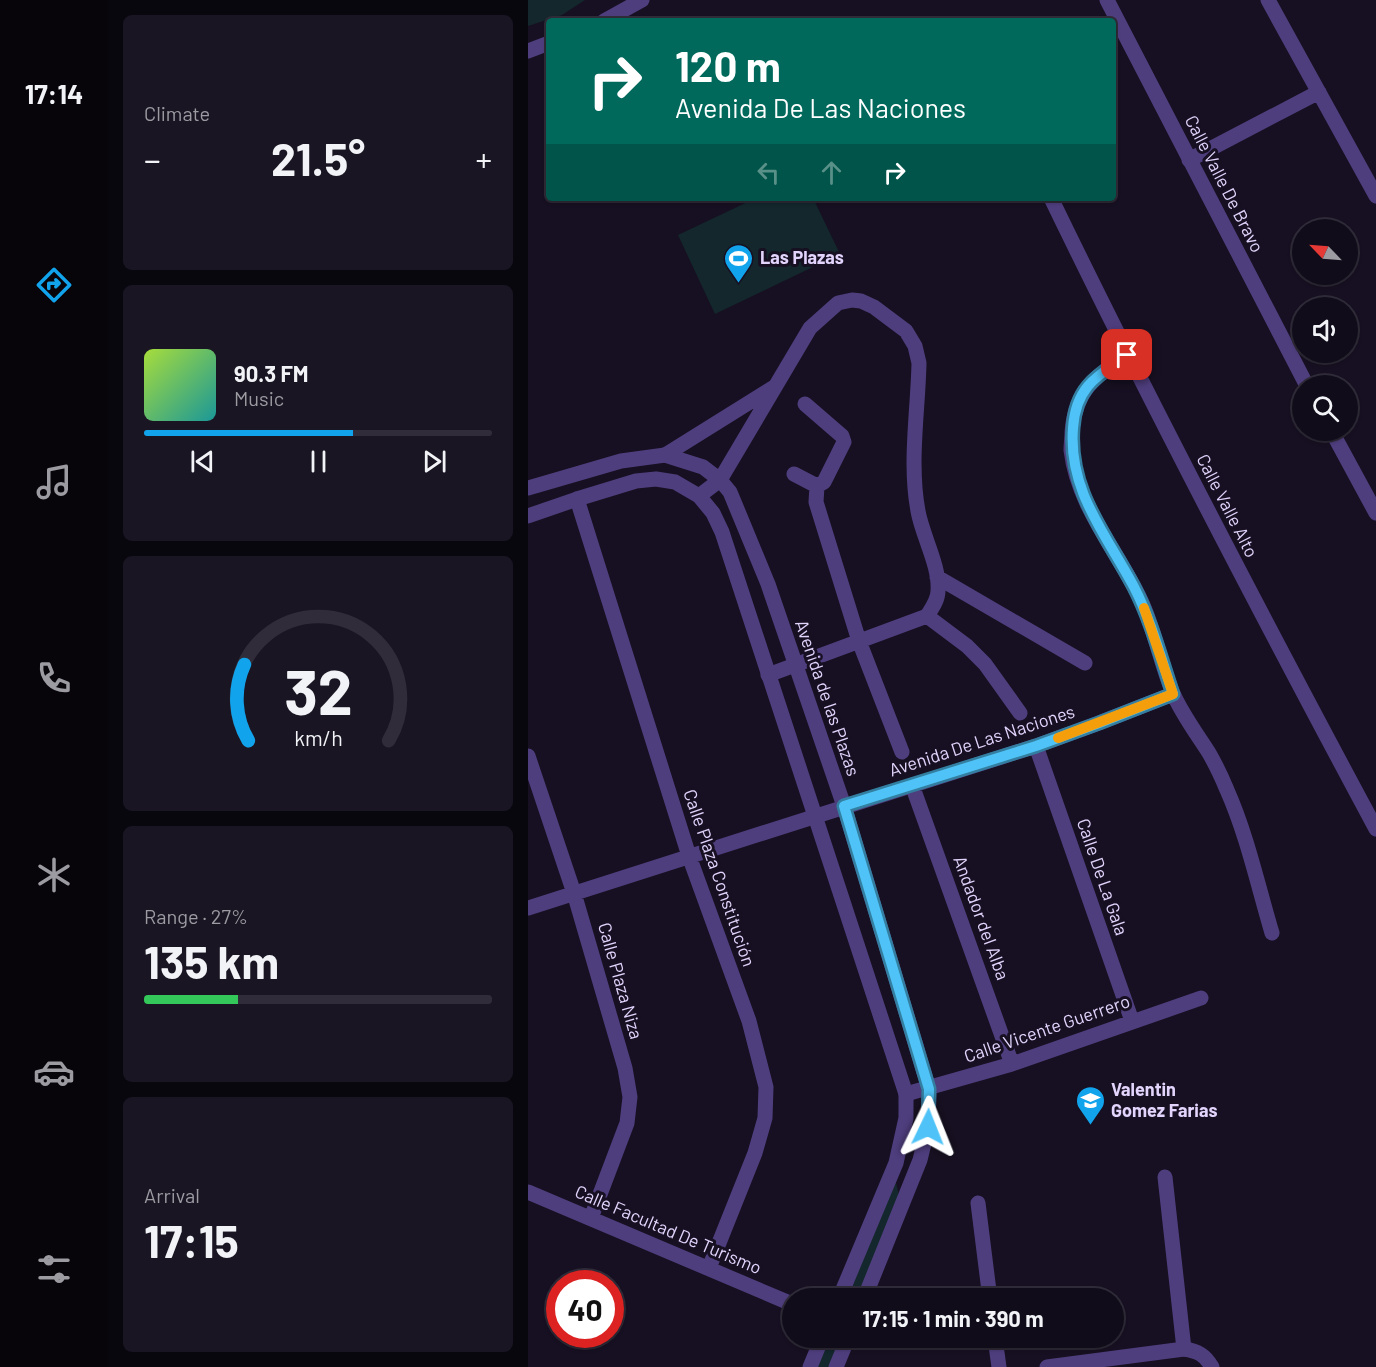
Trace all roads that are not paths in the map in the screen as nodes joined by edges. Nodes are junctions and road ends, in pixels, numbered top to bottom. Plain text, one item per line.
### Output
1 (642, 0) edge
2 (1107, 0) edge
3 (1268, 0) edge
4 (609, 18) edge
5 (546, 44) edge
6 (528, 51) edge
7 (1319, 92) junction
8 (1189, 160) junction
9 (1376, 196) edge
10 (1052, 201) edge
11 (1127, 355) junction
12 (1301, 375) edge
13 (777, 386) junction
14 (805, 404) dead end
15 (1337, 441) edge
16 (665, 455) junction
17 (794, 474) dead end
18 (720, 480) junction
19 (817, 486) junction
20 (528, 488) edge
21 (699, 496) junction
22 (576, 499) junction
23 (1376, 513) edge
24 (528, 516) edge
25 (937, 577) junction
26 (927, 616) junction
27 (859, 641) junction
28 (1085, 663) dead end
29 (795, 665) junction
30 (768, 675) junction
31 (1173, 694) junction
32 (1020, 713) dead end
33 (1036, 746) junction
34 (902, 752) dead end
35 (528, 756) edge
36 (912, 785) junction
37 (844, 806) junction
38 (814, 816) junction
39 (1376, 829) edge
40 (689, 856) junction
41 (574, 893) junction
42 (528, 908) edge
43 (1272, 933) dead end
44 (1201, 998) dead end
45 (1132, 1021) junction
46 (1012, 1064) junction
47 (929, 1089) junction
48 (906, 1094) junction
49 (1166, 1178) dead end
50 (528, 1192) edge
51 (978, 1203) dead end
52 (591, 1218) junction
53 (709, 1268) junction
54 (844, 1288) edge
55 (868, 1288) edge
56 (989, 1288) edge
57 (782, 1300) edge
58 (818, 1348) edge
59 (844, 1348) edge
60 (997, 1348) edge
61 (1184, 1349) junction
62 (1106, 1363) edge
63 (810, 1367) edge
64 (836, 1367) edge
65 (999, 1367) edge
66 (1047, 1367) edge
67 (1212, 1367) edge

1 - 4 street
2 - 8 street, Calle Valle De Bravo
3 - 7 street
5 - 6 street
7 - 8 street
7 - 9 street
8 - 12 street, Calle Valle De Bravo
10 - 11 street, Calle Valle Alto
11 - 31 street
11 - 39 street, Calle Valle Alto
13 - 16 street
13 - 18 street
13 - 25 street
14 - 19 street
15 - 23 street
16 - 18 street, Avenida de las Plazas
16 - 20 street, Avenida de las Plazas
17 - 19 street
18 - 21 street
18 - 29 street, Avenida de las Plazas
19 - 27 street
21 - 22 street
21 - 30 street
22 - 24 street
22 - 40 street, Calle Plaza Constitución
25 - 26 street
25 - 28 street
26 - 27 street
26 - 32 street
27 - 29 street
27 - 34 street
29 - 30 street
29 - 37 street, Avenida de las Plazas
30 - 38 street
31 - 33 street, Avenida De Las Naciones
31 - 43 street
33 - 36 street, Avenida De Las Naciones
33 - 45 street, Calle De La Gala
35 - 41 street, Calle Plaza Niza
36 - 37 street, Avenida De Las Naciones
36 - 46 street, Andador del Alba
37 - 38 street, Avenida De Las Naciones
37 - 47 street, Avenida de las Plazas
38 - 40 street, Avenida De Las Naciones
38 - 48 street
40 - 41 street, Avenida De Las Naciones
40 - 53 street, Calle Plaza Constitución
41 - 42 street, Avenida De Las Naciones
41 - 52 street, Calle Plaza Niza
44 - 45 street, Calle Vicente Guerrero
45 - 46 street, Calle Vicente Guerrero
46 - 47 street, Calle Vicente Guerrero
47 - 48 street, Calle Vicente Guerrero
47 - 55 street, Avenida de las Plazas
48 - 54 street
49 - 61 street
50 - 52 street, Calle Facultad De Turismo
51 - 56 street
52 - 53 street, Calle Facultad De Turismo
53 - 57 street, Calle Facultad De Turismo
58 - 63 street
59 - 64 street
60 - 65 street
61 - 62 street
61 - 67 street
62 - 66 street

